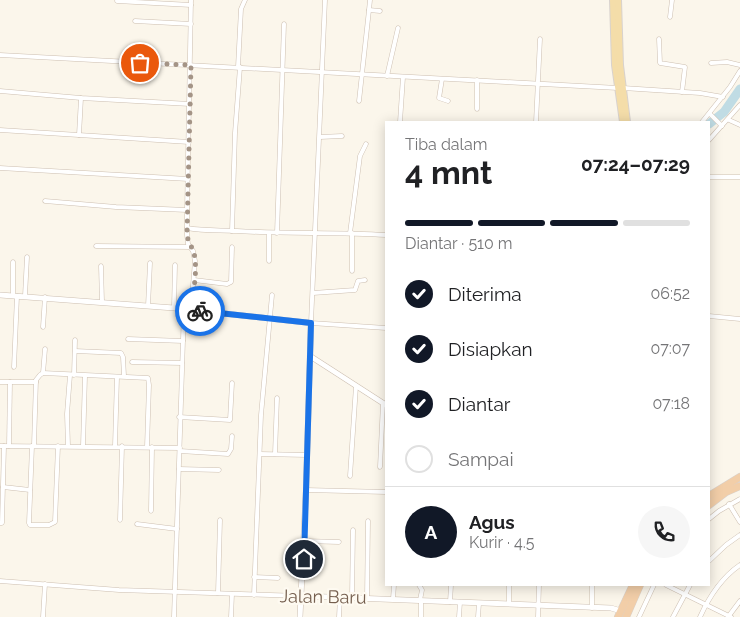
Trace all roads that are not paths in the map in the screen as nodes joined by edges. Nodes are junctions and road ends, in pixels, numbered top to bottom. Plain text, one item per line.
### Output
1 (245, 0) edge
2 (325, 0) edge
3 (370, 0) edge
4 (613, 0) edge
5 (618, 0) edge
6 (672, 0) edge
7 (117, 1) dead end
8 (191, 2) edge
9 (369, 10) junction
10 (380, 11) dead end
11 (670, 17) dead end
12 (135, 21) dead end
13 (191, 24) junction
14 (284, 24) dead end
15 (398, 28) dead end
16 (540, 39) dead end
17 (659, 39) dead end
18 (616, 42) junction
19 (0, 55) edge
20 (712, 63) dead end
21 (191, 65) junction
22 (740, 65) edge
23 (239, 67) junction
24 (283, 70) junction
25 (740, 71) edge
26 (322, 72) junction
27 (363, 74) junction
28 (387, 76) junction
29 (403, 77) junction
30 (442, 79) junction
31 (477, 80) junction
32 (538, 84) junction
33 (620, 88) junction
34 (0, 91) edge
35 (682, 92) junction
36 (722, 97) junction
37 (81, 98) junction
38 (359, 101) dead end
39 (448, 101) dead end
40 (190, 104) junction
41 (740, 105) edge
42 (477, 109) dead end
43 (711, 115) junction
44 (729, 120) junction
45 (400, 121) edge
46 (536, 121) edge
47 (623, 121) edge
48 (628, 121) edge
49 (703, 121) edge
50 (721, 125) junction
51 (740, 125) edge
52 (0, 130) edge
53 (79, 135) junction
54 (342, 136) dead end
55 (320, 137) junction
56 (710, 139) edge
57 (189, 142) junction
58 (366, 144) dead end
59 (0, 168) edge
60 (710, 177) edge
61 (739, 177) edge
62 (188, 179) junction
63 (740, 184) edge
64 (45, 200) dead end
65 (186, 210) junction
66 (187, 228) junction
67 (232, 231) junction
68 (269, 233) junction
69 (277, 233) junction
70 (315, 233) junction
71 (351, 233) junction
72 (385, 235) edge
73 (96, 246) dead end
74 (191, 247) junction
75 (232, 247) dead end
76 (27, 257) dead end
77 (269, 261) dead end
78 (13, 262) dead end
79 (150, 262) dead end
80 (175, 265) dead end
81 (101, 266) dead end
82 (352, 272) dead end
83 (194, 280) junction
84 (365, 280) dead end
85 (313, 293) junction
86 (0, 295) edge
87 (272, 295) dead end
88 (15, 296) junction
89 (25, 296) junction
90 (45, 298) junction
91 (102, 302) junction
92 (148, 306) junction
93 (174, 308) junction
94 (184, 309) junction
95 (191, 310) junction
96 (710, 316) edge
97 (271, 319) junction
98 (740, 319) edge
99 (311, 323) junction
100 (43, 327) dead end
101 (385, 328) edge
102 (128, 339) dead end
103 (75, 340) dead end
104 (183, 341) junction
105 (45, 349) dead end
106 (75, 351) junction
107 (310, 356) junction
108 (132, 362) dead end
109 (182, 363) junction
110 (14, 367) dead end
111 (44, 373) junction
112 (72, 375) junction
113 (85, 376) junction
114 (124, 376) junction
115 (117, 377) junction
116 (0, 382) edge
117 (10, 382) junction
118 (36, 382) junction
119 (232, 383) dead end
120 (356, 386) junction
121 (277, 398) dead end
122 (385, 404) edge
123 (180, 417) junction
124 (232, 436) dead end
125 (4, 446) edge
126 (33, 446) junction
127 (58, 446) junction
128 (68, 446) junction
129 (83, 446) junction
130 (114, 446) junction
131 (122, 446) junction
132 (147, 447) junction
133 (152, 448) junction
134 (180, 450) junction
135 (260, 454) junction
136 (276, 454) junction
137 (307, 455) junction
138 (380, 467) dead end
139 (179, 469) junction
140 (220, 470) dead end
141 (350, 476) dead end
142 (740, 477) edge
143 (740, 486) edge
144 (2, 487) junction
145 (720, 488) junction
146 (30, 490) junction
147 (306, 490) junction
148 (385, 492) edge
149 (710, 492) edge
150 (710, 495) edge
151 (740, 500) edge
152 (710, 504) edge
153 (730, 504) junction
154 (150, 511) dead end
155 (710, 518) edge
156 (120, 520) dead end
157 (220, 520) dead end
158 (368, 521) dead end
159 (740, 522) edge
160 (1, 523) edge
161 (137, 524) dead end
162 (177, 530) junction
163 (353, 530) dead end
164 (740, 535) edge
165 (304, 541) junction
166 (339, 542) dead end
167 (710, 560) edge
168 (740, 565) edge
169 (254, 577) junction
170 (278, 578) dead end
171 (0, 581) edge
172 (45, 584) junction
173 (394, 586) edge
174 (420, 586) edge
175 (451, 586) edge
176 (509, 586) edge
177 (539, 586) edge
178 (592, 586) edge
179 (633, 586) edge
180 (639, 586) edge
181 (654, 586) edge
182 (668, 586) edge
183 (689, 586) edge
184 (175, 592) junction
185 (218, 593) junction
186 (232, 594) junction
187 (684, 594) junction
188 (254, 595) junction
189 (302, 596) junction
190 (340, 597) junction
191 (352, 598) junction
192 (367, 598) junction
193 (394, 599) junction
194 (421, 600) junction
195 (740, 601) edge
196 (450, 602) junction
197 (460, 602) junction
198 (479, 603) junction
199 (509, 604) junction
200 (538, 605) junction
201 (706, 605) junction
202 (592, 608) junction
203 (620, 613) edge
204 (43, 617) edge
205 (174, 617) edge
206 (230, 617) edge
207 (300, 617) edge
208 (339, 617) edge
209 (421, 617) edge
210 (460, 617) edge
211 (478, 617) edge
212 (538, 617) edge
213 (639, 617) edge
214 (673, 617) edge
215 (700, 617) edge
216 (729, 617) edge

1 - 23 street
2 - 26 street
3 - 9 street
4 - 18 main road
5 - 18 main road
6 - 11 street
7 - 8 street
8 - 13 street
9 - 10 street
9 - 27 street
12 - 13 street
13 - 21 street
14 - 24 street
15 - 28 street
16 - 32 street
17 - 35 street
18 - 33 main road
19 - 21 street
20 - 22 street
21 - 23 street
21 - 40 street
23 - 24 street
23 - 67 street
24 - 26 street
24 - 69 street
25 - 36 street
26 - 27 street
26 - 55 street
27 - 28 street
27 - 38 street
28 - 29 street
29 - 30 street
29 - 45 street
30 - 31 street
30 - 39 street
31 - 32 street
31 - 42 street
32 - 33 street
32 - 46 street
33 - 35 street
33 - 47 main road
33 - 48 main road
34 - 37 street
35 - 36 street
36 - 43 street
37 - 40 street
37 - 53 street
40 - 57 street
41 - 44 street
43 - 49 street
43 - 50 street
44 - 50 street
44 - 51 street
50 - 56 street
52 - 53 street
53 - 57 street
54 - 55 street
55 - 70 street
57 - 62 street
58 - 71 street
59 - 62 street
60 - 61 street
61 - 63 street
62 - 65 street
64 - 65 street
65 - 66 street
66 - 67 street
66 - 74 street
67 - 68 street
68 - 69 street
68 - 77 street
69 - 70 street
70 - 71 street
70 - 85 street
71 - 72 street
71 - 82 street
73 - 74 street
74 - 83 street
75 - 83 street
76 - 89 street
78 - 88 street
79 - 92 street
80 - 93 street
81 - 91 street
83 - 95 street
84 - 85 street
85 - 99 street
86 - 88 street
87 - 97 street
88 - 89 street
88 - 110 street
89 - 90 street
90 - 91 street
90 - 100 street
91 - 92 street
92 - 93 street
93 - 94 street
94 - 95 street
94 - 104 street
95 - 97 street
96 - 98 street
97 - 99 street
97 - 135 street
99 - 101 street
99 - 107 street
102 - 104 street
103 - 106 street
104 - 109 street
105 - 111 street
106 - 112 street
106 - 114 street
107 - 120 street
107 - 137 street
108 - 109 street
109 - 123 street
111 - 112 street
111 - 118 street
112 - 113 street
112 - 128 street
113 - 115 street
113 - 129 street
114 - 115 street
114 - 132 street
115 - 130 street
116 - 117 street
117 - 118 street
117 - 125 street
118 - 126 street
119 - 123 street
120 - 122 street
120 - 141 street
121 - 136 street
122 - 138 street
123 - 134 street
124 - 134 street
125 - 126 street
125 - 144 street
126 - 127 street
126 - 146 street
127 - 128 street
127 - 146 street
128 - 129 street
129 - 130 street
130 - 131 street
131 - 132 street
131 - 156 street
132 - 133 street
133 - 134 street
133 - 154 street
134 - 139 street
135 - 136 street
135 - 169 street
136 - 137 street
137 - 147 street
139 - 140 street
139 - 162 street
142 - 145 highway
143 - 152 highway
144 - 146 street
144 - 160 street
145 - 149 main road
145 - 150 highway
147 - 148 street
147 - 165 street
151 - 153 street
153 - 155 street
153 - 159 street
157 - 185 street
158 - 192 street
161 - 162 street
162 - 184 street
163 - 191 street
164 - 167 street
165 - 166 street
165 - 189 street
168 - 201 street
169 - 170 street
169 - 188 street
171 - 172 street, Jalan Baru
172 - 184 street, Jalan Baru
172 - 204 street
173 - 193 street
174 - 194 street
175 - 196 street
176 - 199 street
177 - 200 street
178 - 202 street
179 - 203 highway
180 - 203 highway
181 - 213 street
182 - 187 street
183 - 187 street
184 - 185 street, Jalan Baru
184 - 205 street
185 - 186 street, Jalan Baru
186 - 188 street, Jalan Baru
186 - 206 street
187 - 201 street
187 - 214 street
188 - 189 street, Jalan Baru
189 - 190 street, Jalan Baru
189 - 207 street
190 - 191 street, Jalan Baru
190 - 208 street
191 - 192 street, Jalan Baru
192 - 193 street, Jalan Baru
193 - 194 street, Jalan Baru
194 - 196 street, Jalan Baru
194 - 209 street
195 - 216 street
196 - 197 street, Jalan Baru
197 - 198 street, Jalan Baru
197 - 210 street
198 - 199 street, Jalan Baru
198 - 211 street
199 - 200 street, Jalan Baru
200 - 202 street, Jalan Baru
200 - 212 street
201 - 215 street
201 - 216 street
202 - 203 street, Jalan Baru

